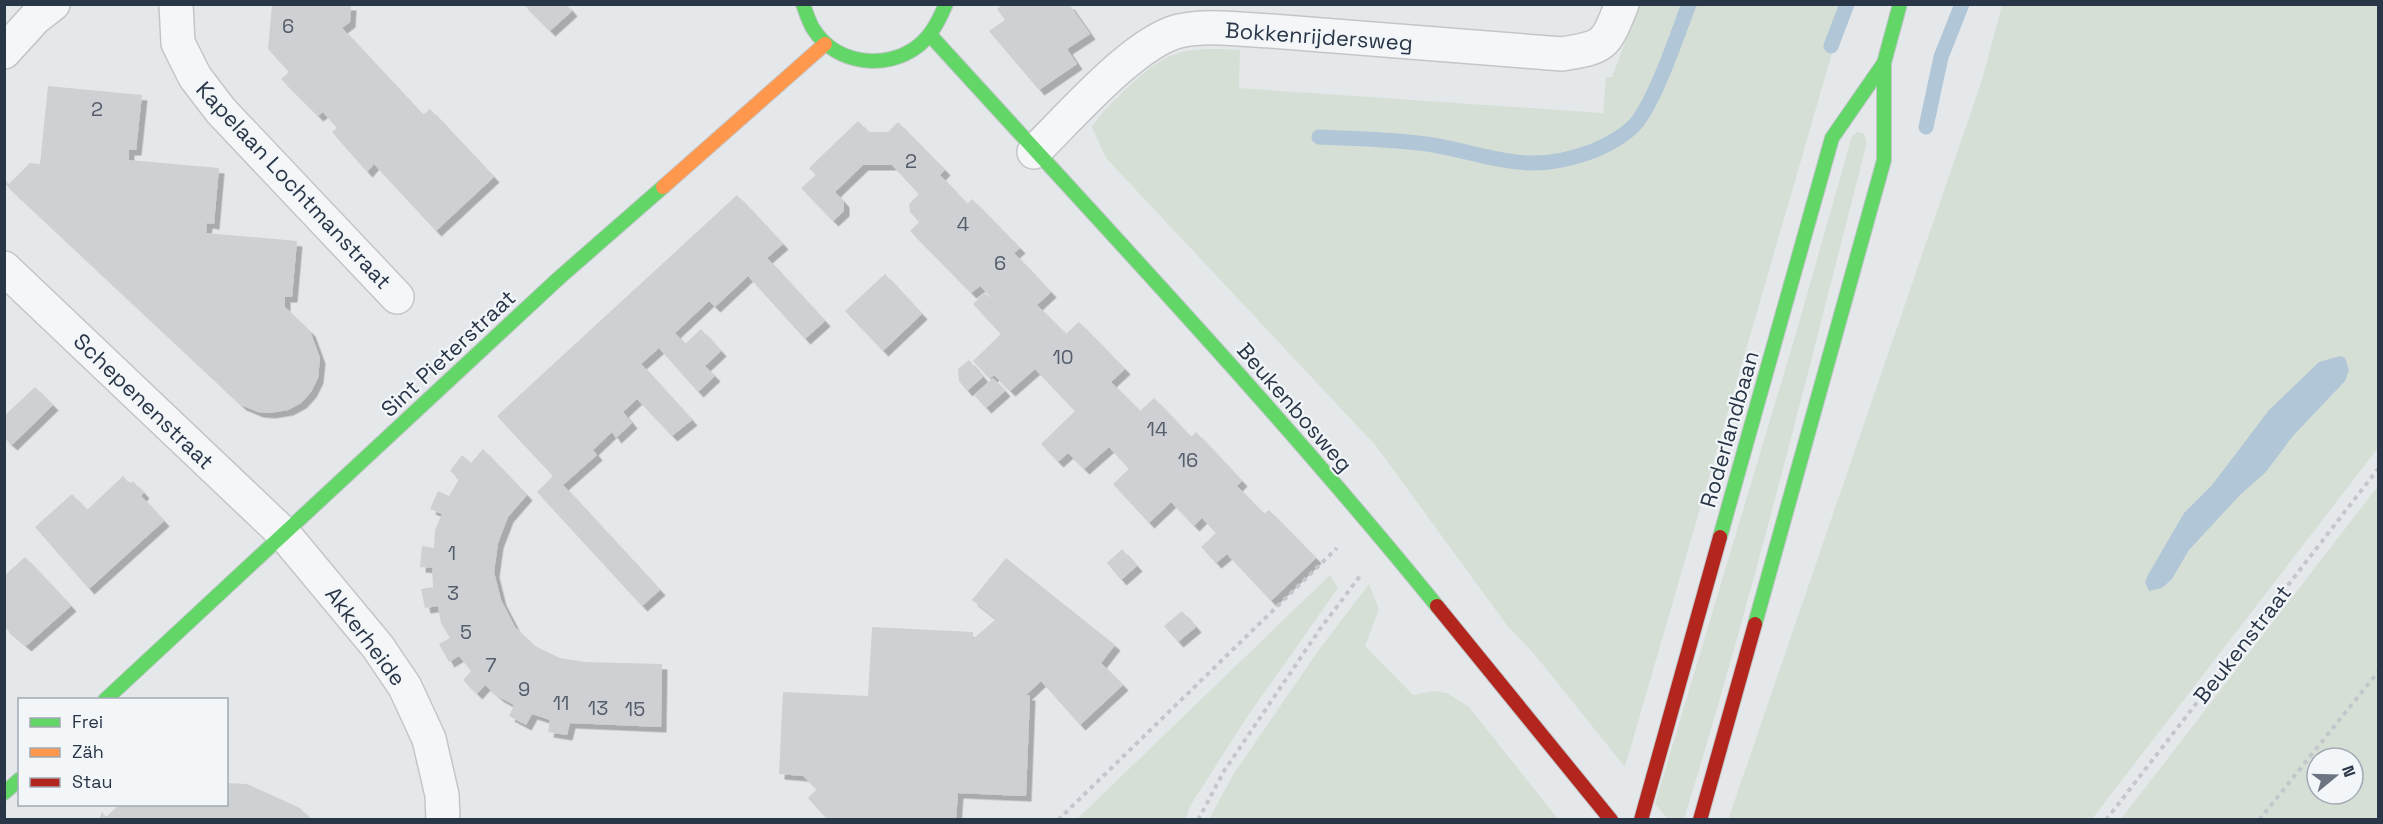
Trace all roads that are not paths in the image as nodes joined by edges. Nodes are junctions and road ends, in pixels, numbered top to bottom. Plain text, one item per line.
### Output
1 (53, 4) edge
2 (176, 4) edge
3 (803, 4) edge
4 (946, 4) edge
5 (1622, 4) edge
6 (1900, 4) edge
7 (931, 36) junction
8 (825, 44) junction
9 (4, 52) edge
10 (1884, 63) junction
11 (1034, 152) junction
12 (4, 267) edge
13 (397, 297) dead end
14 (284, 534) junction
15 (106, 698) edge
16 (18, 781) edge
17 (4, 793) edge
18 (443, 819) edge
19 (1611, 819) edge
20 (1641, 819) edge
21 (1700, 819) edge

1 - 9 street
2 - 13 street, Kapelaan Lochtmanstraat
3 - 8 street
4 - 7 street
5 - 11 street, Bokkenrijdersweg
6 - 10 street, Roderlandbaan
7 - 8 street
7 - 11 street, Beukenbosweg
8 - 14 street, Sint Pieterstraat
10 - 20 street, Roderlandbaan
10 - 21 street, Roderlandbaan
11 - 19 street, Beukenbosweg
12 - 14 street, Schepenenstraat
14 - 15 street, Sint Pieterstraat
14 - 18 street, Akkerheide
16 - 17 street

